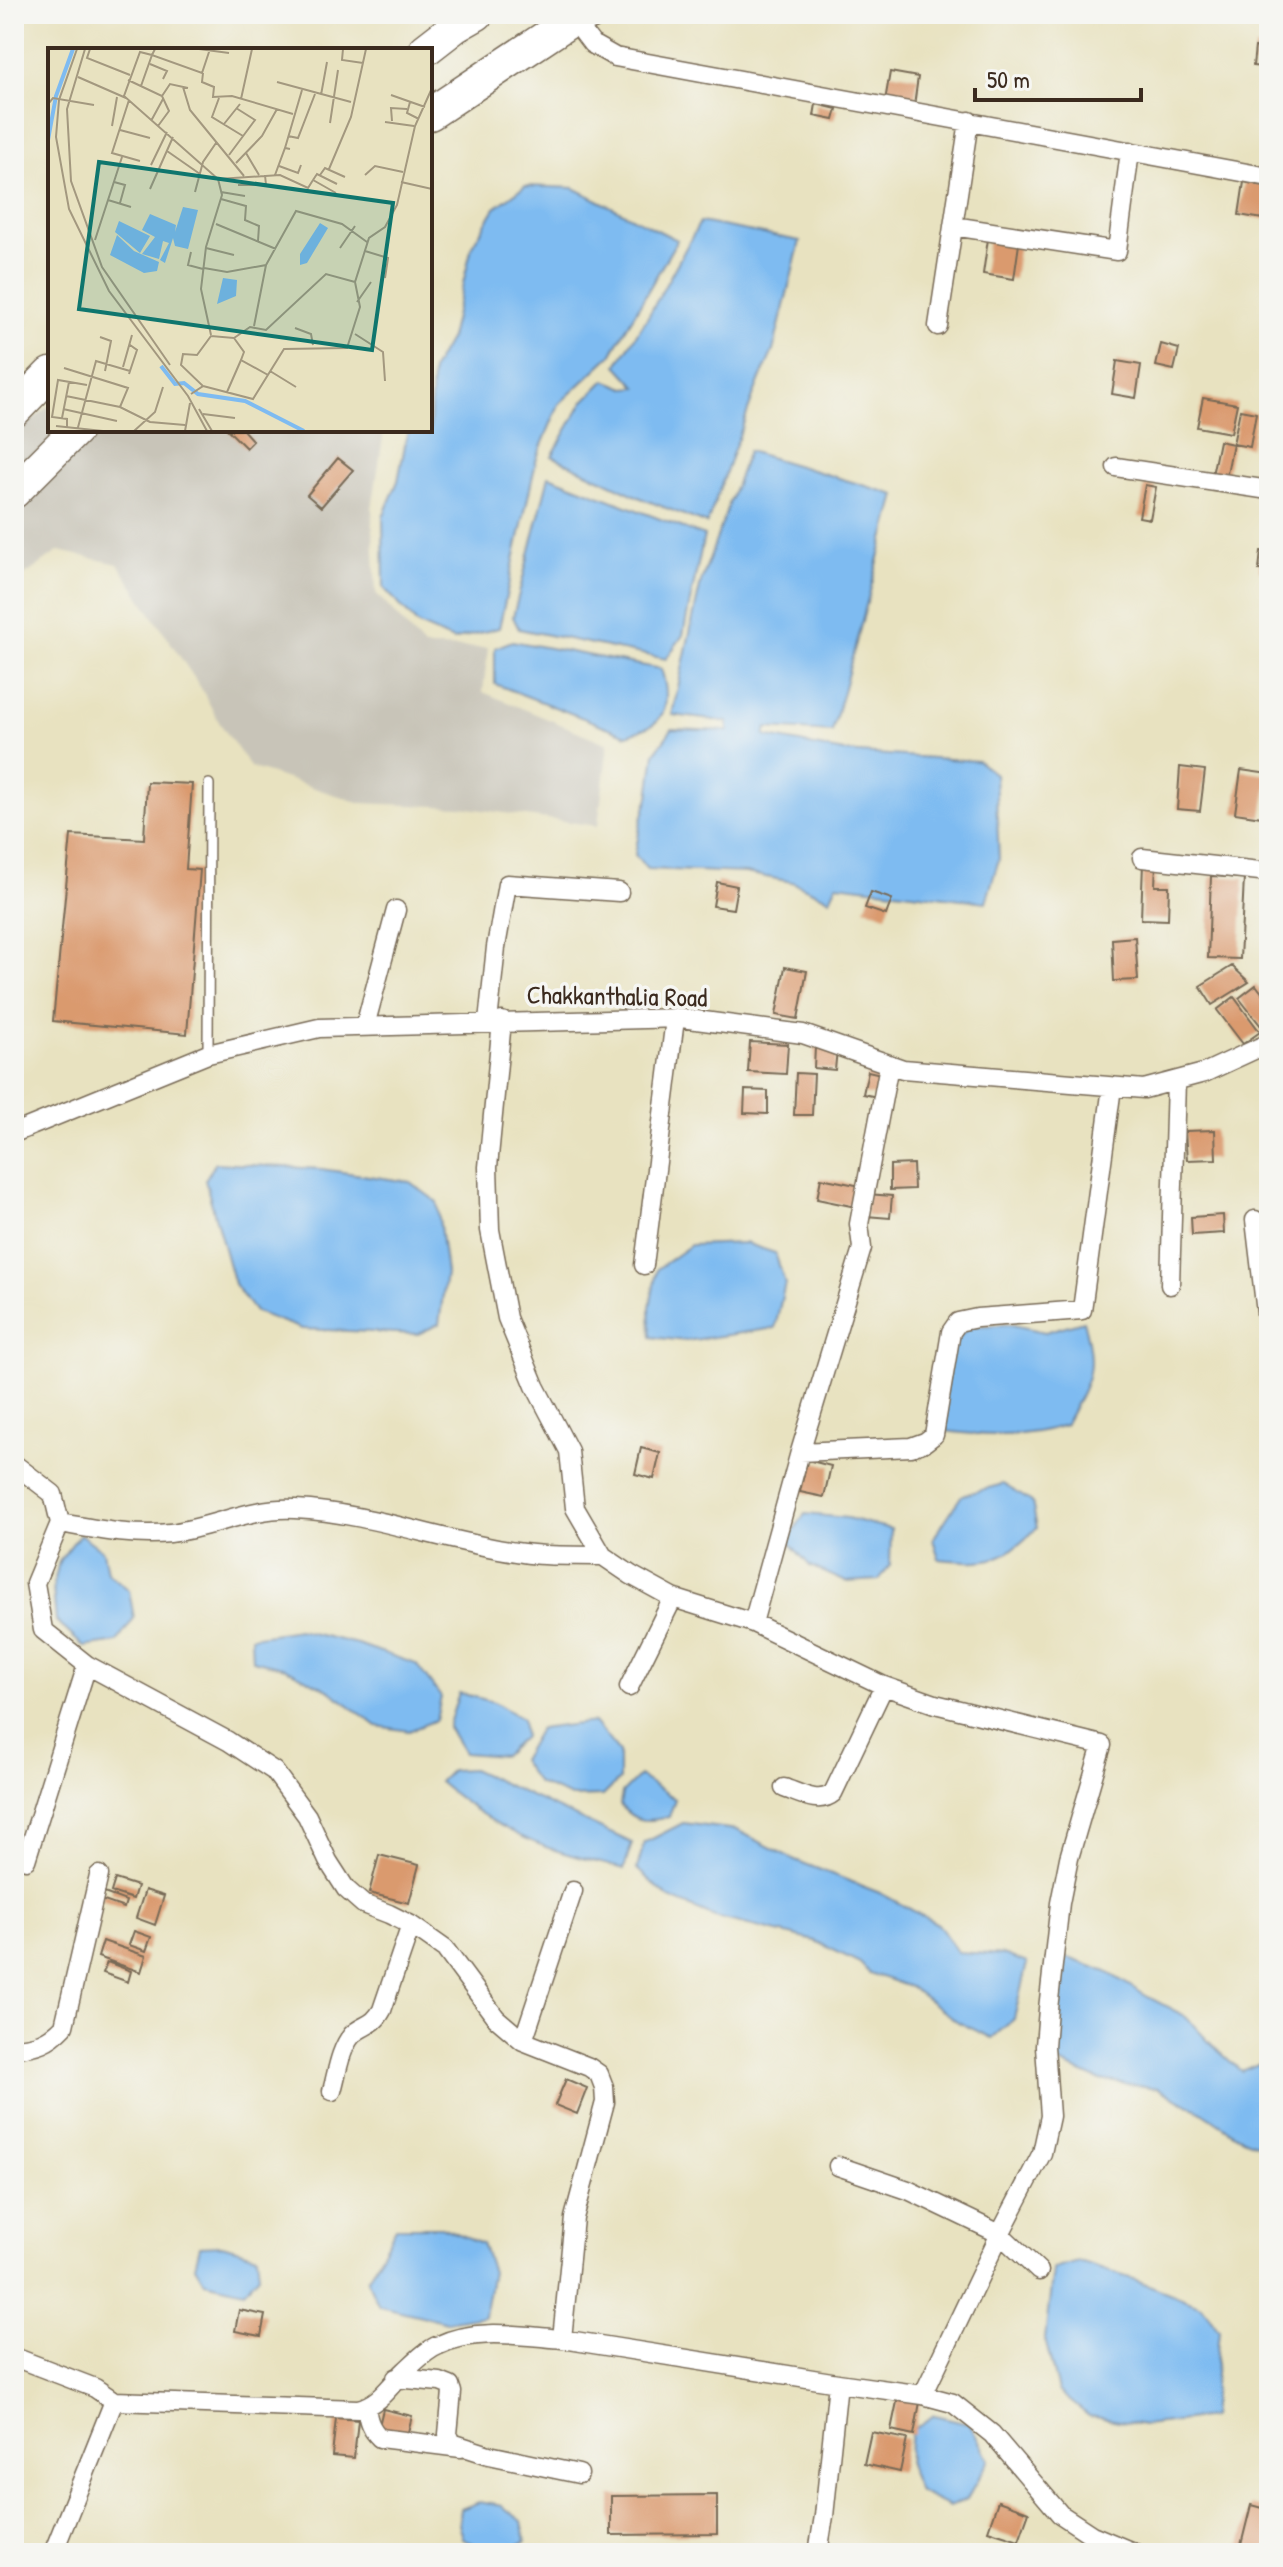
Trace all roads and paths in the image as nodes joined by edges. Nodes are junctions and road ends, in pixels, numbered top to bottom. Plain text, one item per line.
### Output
1 (477, 14) edge
2 (581, 17) edge
3 (428, 48) edge
4 (432, 113) edge
5 (969, 121) junction
6 (1130, 151) junction
7 (1269, 177) edge
8 (953, 226) junction
9 (938, 326) dead end
10 (48, 376) edge
11 (14, 411) edge
12 (74, 432) edge
13 (1116, 467) dead end
14 (1269, 490) edge
15 (14, 492) edge
16 (209, 784) dead end
17 (1142, 858) dead end
18 (1269, 872) edge
19 (619, 892) dead end
20 (396, 910) dead end
21 (675, 1019) junction
22 (495, 1022) junction
23 (365, 1026) junction
24 (1269, 1043) edge
25 (208, 1054) junction
26 (889, 1065) junction
27 (1176, 1081) junction
28 (1112, 1087) junction
29 (14, 1133) edge
30 (1255, 1220) dead end
31 (644, 1265) dead end
32 (1170, 1285) dead end
33 (1269, 1338) edge
34 (800, 1452) junction
35 (14, 1464) edge
36 (60, 1523) junction
37 (603, 1556) junction
38 (673, 1598) junction
39 (753, 1623) junction
40 (87, 1665) junction
41 (884, 1686) junction
42 (629, 1687) dead end
43 (784, 1788) dead end
44 (26, 1860) dead end
45 (99, 1875) dead end
46 (573, 1891) dead end
47 (411, 1925) junction
48 (523, 2041) junction
49 (14, 2048) edge
50 (332, 2091) dead end
51 (838, 2166) dead end
52 (1000, 2234) junction
53 (1039, 2271) dead end
54 (562, 2339) junction
55 (14, 2357) edge
56 (396, 2378) junction
57 (838, 2383) junction
58 (923, 2395) junction
59 (114, 2401) junction
60 (366, 2407) junction
61 (462, 2448) junction
62 (579, 2474) dead end
63 (1126, 2551) edge
64 (53, 2553) edge
65 (818, 2553) edge

1 - 3 highway
2 - 4 highway
2 - 5 street
5 - 6 street
5 - 8 street
6 - 7 street
6 - 8 street
8 - 9 street
10 - 11 highway
12 - 15 highway
13 - 14 street
16 - 25 lane
17 - 18 street
19 - 22 street
20 - 23 street
21 - 22 street, Chakkanthalia Road
21 - 26 street, Chakkanthalia Road
21 - 31 street
22 - 23 street, Chakkanthalia Road
22 - 37 street
23 - 25 street, Chakkanthalia Road
24 - 27 street, Chakkanthalia Road
25 - 29 street, Chakkanthalia Road
26 - 28 street, Chakkanthalia Road
26 - 34 street
27 - 28 street, Chakkanthalia Road
27 - 32 street
28 - 34 street
30 - 33 street
34 - 39 street
35 - 36 street
36 - 37 street
36 - 40 street
37 - 38 street
38 - 39 street
38 - 42 street
39 - 41 street
40 - 44 street
40 - 47 street
41 - 43 street
41 - 52 street
45 - 49 street
46 - 48 street
47 - 48 street
47 - 50 street
48 - 54 street
51 - 52 street
52 - 53 street
52 - 58 street
54 - 56 street
54 - 57 street
55 - 59 street
56 - 60 street
56 - 61 street
57 - 58 street
57 - 65 street
58 - 63 street
59 - 60 street
59 - 64 street
60 - 61 street
61 - 62 street

